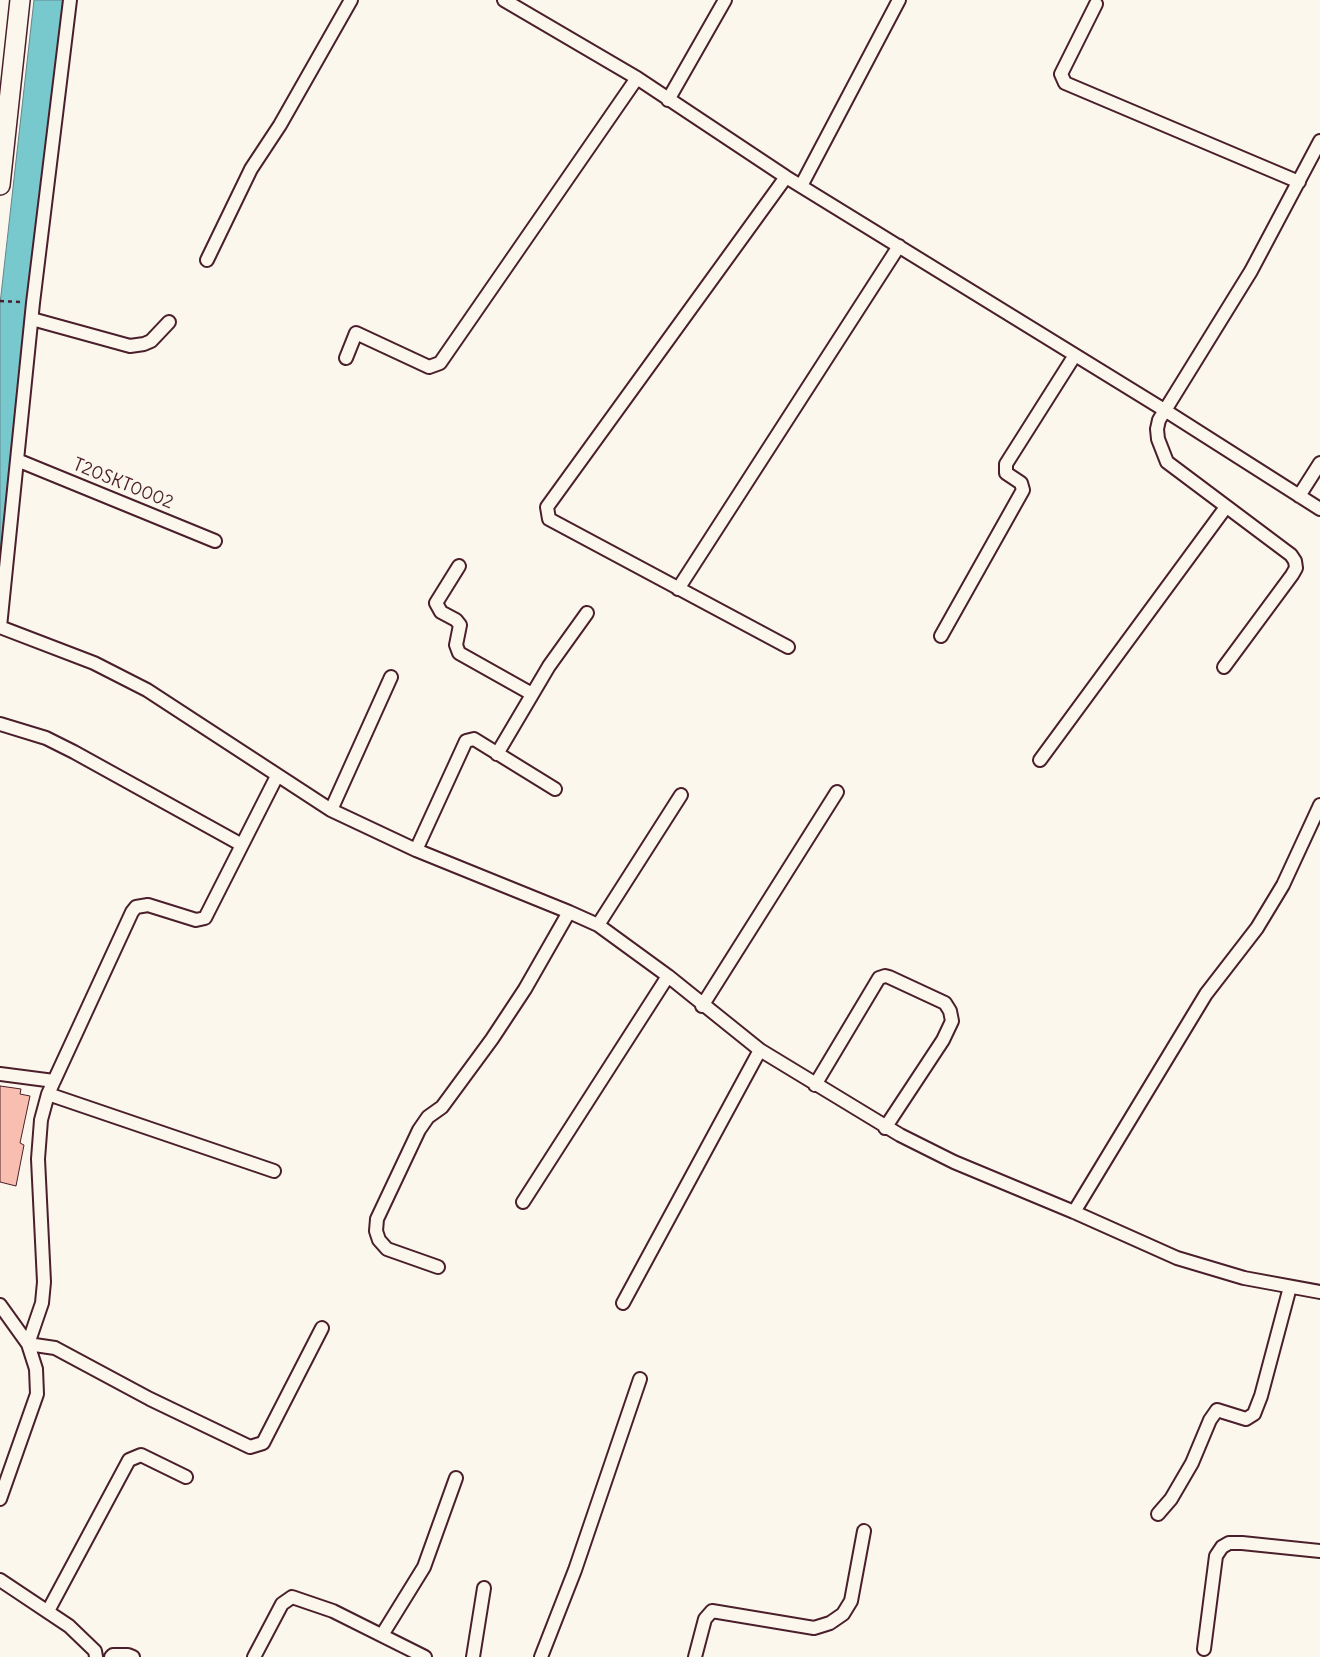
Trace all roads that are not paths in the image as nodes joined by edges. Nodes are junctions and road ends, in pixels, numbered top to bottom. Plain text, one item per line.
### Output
1 (20, 0) edge
2 (70, 0) edge
3 (351, 0) edge
4 (504, 0) edge
5 (725, 0) edge
6 (899, 0) edge
7 (1096, 4) dead end
8 (637, 78) junction
9 (668, 100) junction
10 (1320, 141) edge
11 (786, 176) junction
12 (1299, 182) junction
13 (0, 186) edge
14 (802, 186) junction
15 (899, 246) junction
16 (207, 260) dead end
17 (32, 319) junction
18 (168, 322) dead end
19 (1074, 356) junction
20 (346, 358) dead end
21 (1166, 411) junction
22 (17, 460) junction
23 (1320, 463) edge
24 (1299, 496) junction
25 (1226, 506) junction
26 (1320, 509) edge
27 (215, 541) dead end
28 (459, 566) dead end
29 (678, 589) junction
30 (587, 613) dead end
31 (0, 627) edge
32 (941, 636) dead end
33 (788, 648) dead end
34 (1224, 667) dead end
35 (391, 677) dead end
36 (532, 694) junction
37 (0, 724) edge
38 (497, 754) junction
39 (1040, 760) dead end
40 (277, 776) junction
41 (554, 788) dead end
42 (837, 792) dead end
43 (681, 795) dead end
44 (1320, 805) edge
45 (331, 810) junction
46 (242, 845) junction
47 (416, 850) junction
48 (569, 912) junction
49 (598, 925) junction
50 (668, 976) junction
51 (702, 1006) junction
52 (760, 1050) junction
53 (0, 1074) edge
54 (54, 1081) junction
55 (816, 1085) junction
56 (48, 1094) junction
57 (885, 1128) junction
58 (274, 1171) dead end
59 (523, 1202) dead end
60 (1074, 1212) junction
61 (438, 1267) dead end
62 (1290, 1287) junction
63 (1320, 1292) edge
64 (623, 1303) dead end
65 (0, 1305) edge
66 (322, 1328) dead end
67 (28, 1344) junction
68 (640, 1379) dead end
69 (186, 1477) dead end
70 (456, 1478) dead end
71 (0, 1499) edge
72 (1158, 1514) dead end
73 (864, 1531) dead end
74 (1320, 1552) edge
75 (0, 1580) edge
76 (484, 1588) dead end
77 (48, 1611) junction
78 (382, 1635) junction
79 (1204, 1649) dead end
80 (95, 1654) edge
81 (113, 1656) edge
82 (133, 1657) edge
83 (254, 1657) edge
84 (425, 1657) edge
85 (473, 1657) edge
86 (541, 1657) edge
87 (695, 1657) edge

1 - 13 main road
2 - 17 street
3 - 16 street
4 - 8 street
5 - 9 street
6 - 14 street
7 - 12 street
8 - 9 street
8 - 20 street
9 - 11 street
10 - 12 street
11 - 14 street
11 - 29 street
12 - 21 street
14 - 15 street
15 - 19 street
15 - 29 street
17 - 18 street
17 - 22 street
19 - 21 street
19 - 32 street
21 - 24 street
21 - 25 street
22 - 27 street, T20SKT0002
22 - 31 street
23 - 24 street
24 - 26 street
25 - 34 street
25 - 39 street
28 - 36 street
29 - 33 street
30 - 36 street
31 - 40 street
35 - 45 street
36 - 38 street
37 - 46 street
38 - 41 street
38 - 47 street
40 - 45 street
40 - 46 street
42 - 51 street
43 - 49 street
44 - 60 street
45 - 47 street
46 - 54 street
47 - 48 street
48 - 49 street
48 - 61 street
49 - 50 street
50 - 51 street
50 - 59 street
51 - 52 street
52 - 55 street
52 - 64 street
53 - 54 street
54 - 56 street
55 - 57 street
55 - 57 street
56 - 58 street
56 - 67 street
57 - 60 street
60 - 62 street
62 - 63 street
62 - 72 street
65 - 67 street
66 - 67 street
67 - 71 street
68 - 86 street
69 - 77 street
70 - 78 street
73 - 87 street
74 - 79 street
75 - 77 street
76 - 85 street
77 - 80 street
78 - 83 street
78 - 84 street
80 - 81 street
81 - 82 street

